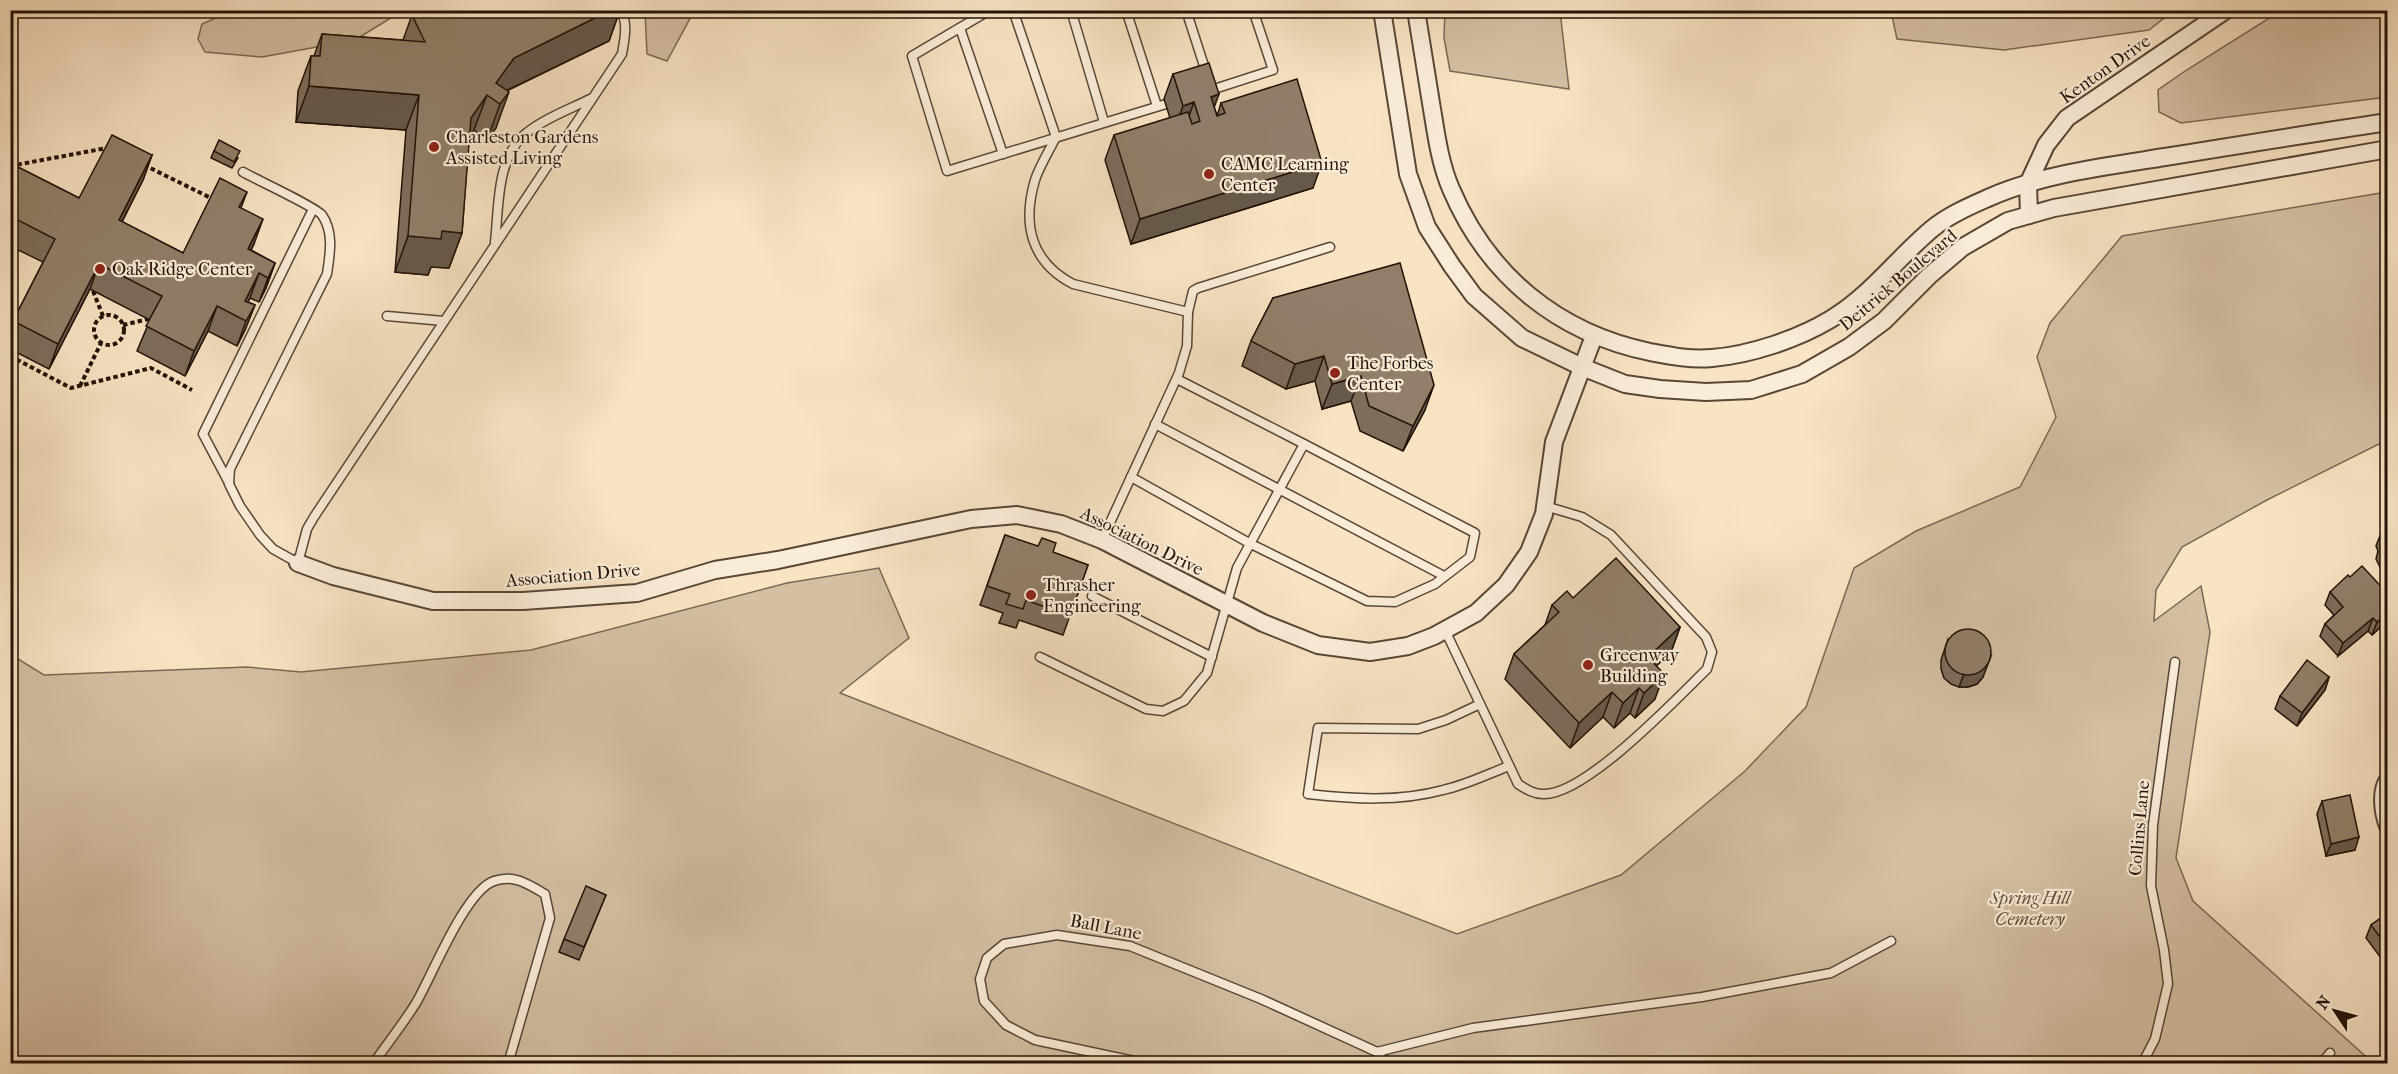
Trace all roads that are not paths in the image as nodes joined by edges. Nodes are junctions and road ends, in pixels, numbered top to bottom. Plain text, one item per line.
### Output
1 (620, 10) edge
2 (990, 10) edge
3 (1013, 10) edge
4 (1071, 10) edge
5 (1126, 10) edge
6 (1186, 10) edge
7 (1253, 10) edge
8 (1382, 10) edge
9 (1416, 10) edge
10 (2226, 10) edge
11 (960, 28) junction
12 (1212, 89) junction
13 (1201, 93) edge
14 (592, 98) junction
15 (2388, 122) edge
16 (1104, 123) junction
17 (1056, 137) junction
18 (2388, 149) edge
19 (1003, 154) junction
20 (243, 172) dead end
21 (2028, 184) junction
22 (313, 209) junction
23 (2029, 215) junction
24 (495, 245) junction
25 (1330, 247) dead end
26 (1188, 312) junction
27 (387, 316) dead end
28 (444, 321) junction
29 (1594, 336) junction
30 (1582, 367) junction
31 (1177, 379) junction
32 (1155, 424) junction
33 (1304, 444) junction
34 (1131, 477) junction
35 (229, 484) junction
36 (1279, 490) junction
37 (1545, 506) junction
38 (1102, 540) junction
39 (1251, 544) junction
40 (298, 563) junction
41 (1444, 576) junction
42 (1092, 596) dead end
43 (1228, 605) junction
44 (1445, 630) junction
45 (1040, 657) dead end
46 (1212, 657) junction
47 (2175, 662) dead end
48 (1480, 704) junction
49 (1509, 766) junction
50 (2388, 780) edge
51 (2388, 826) edge
52 (1891, 941) dead end
53 (1377, 1052) junction
54 (2330, 1053) dead end
55 (373, 1064) edge
56 (508, 1064) edge
57 (1148, 1064) edge
58 (1387, 1064) edge
59 (2142, 1064) edge
60 (2322, 1064) edge

1 - 14 lane
2 - 11 lane
3 - 17 lane
4 - 16 lane
5 - 16 lane
6 - 12 lane
7 - 12 lane
8 - 30 street, Deitrick Boulevard
9 - 29 street, Deitrick Boulevard
10 - 21 street, Kenton Drive
11 - 19 lane
11 - 19 lane
12 - 13 lane
14 - 24 lane
14 - 24 lane
15 - 21 street, Deitrick Boulevard
16 - 17 lane
17 - 19 lane
17 - 26 lane
18 - 23 street, Deitrick Boulevard
20 - 22 lane
21 - 23 street, Kenton Drive
21 - 29 street, Deitrick Boulevard
22 - 35 lane
22 - 35 lane
23 - 30 street, Deitrick Boulevard
24 - 28 lane
25 - 26 lane
26 - 31 lane
27 - 28 lane
28 - 40 lane
29 - 30 street, Association Drive
30 - 37 street, Association Drive
31 - 32 lane
31 - 33 lane
32 - 34 lane
32 - 36 lane
33 - 36 lane
33 - 41 lane
34 - 38 lane
34 - 39 lane
35 - 40 lane
36 - 39 lane
36 - 41 lane
37 - 44 street, Association Drive
37 - 49 lane
38 - 40 street, Association Drive
38 - 43 street, Association Drive
39 - 41 lane
39 - 43 lane
42 - 46 lane
43 - 44 street, Association Drive
43 - 46 lane
44 - 48 lane
45 - 46 lane
47 - 59 lane, Collins Lane
48 - 49 lane
48 - 49 lane
50 - 51 street
52 - 53 lane
53 - 57 lane, Ball Lane
53 - 58 lane, Ball Lane
54 - 60 lane
55 - 56 lane

